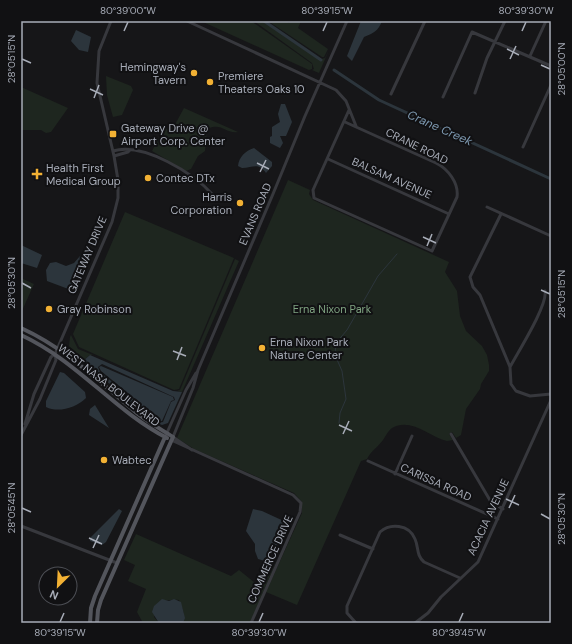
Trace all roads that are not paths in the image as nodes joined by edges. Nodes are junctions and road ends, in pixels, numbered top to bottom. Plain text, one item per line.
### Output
1 (112, 21) edge
2 (187, 21) edge
3 (347, 21) edge
4 (425, 21) edge
5 (505, 21) edge
6 (546, 21) edge
7 (496, 42) junction
8 (530, 56) junction
9 (551, 66) edge
10 (320, 82) junction
11 (551, 85) edge
12 (475, 93) dead end
13 (391, 94) dead end
14 (443, 97) dead end
15 (349, 110) junction
16 (345, 122) junction
17 (357, 128) junction
18 (523, 147) dead end
19 (130, 150) junction
20 (113, 151) junction
21 (114, 156) junction
22 (328, 159) junction
23 (214, 196) dead end
24 (486, 207) dead end
25 (449, 214) junction
26 (501, 214) junction
27 (551, 236) edge
28 (545, 291) dead end
29 (21, 328) edge
30 (21, 335) edge
31 (58, 348) junction
32 (56, 354) junction
33 (510, 367) junction
34 (198, 370) junction
35 (551, 394) edge
36 (551, 400) edge
37 (24, 428) junction
38 (451, 434) dead end
39 (21, 435) edge
40 (166, 435) junction
41 (412, 436) dead end
42 (172, 439) junction
43 (368, 461) dead end
44 (395, 474) junction
45 (503, 509) junction
46 (498, 519) junction
47 (21, 526) edge
48 (340, 535) dead end
49 (373, 549) junction
50 (110, 560) junction
51 (117, 563) junction
52 (460, 578) junction
53 (90, 623) edge
54 (97, 623) edge
55 (251, 623) edge
56 (356, 623) edge
57 (415, 623) edge

1 - 20 street, GATEWAY DRIVE
2 - 10 street
3 - 10 street, EVANS ROAD
4 - 13 street
5 - 7 street
6 - 8 street
7 - 8 street
7 - 12 street
7 - 14 street
8 - 9 street
10 - 15 street
10 - 34 street, EVANS ROAD
11 - 18 street
15 - 16 street
15 - 17 street
16 - 17 street, CRANE ROAD
16 - 22 street
17 - 25 street, CRANE ROAD
19 - 20 street
19 - 21 street
19 - 23 street
20 - 21 street, GATEWAY DRIVE
21 - 31 street, GATEWAY DRIVE
22 - 25 street, BALSAM AVENUE
22 - 25 street
24 - 26 street
26 - 27 street
26 - 33 street
28 - 33 street
29 - 31 main road, WEST NASA BOULEVARD
30 - 32 main road, WEST NASA BOULEVARD
31 - 32 street, GATEWAY DRIVE
31 - 40 main road, WEST NASA BOULEVARD
32 - 37 street, GATEWAY DRIVE
32 - 37 street, GATEWAY DRIVE
32 - 40 main road, WEST NASA BOULEVARD
33 - 35 street
34 - 40 street, EVANS ROAD
34 - 42 street, EVANS ROAD
36 - 45 street, ACACIA AVENUE
37 - 39 street
38 - 45 street
40 - 42 main road, WEST NASA BOULEVARD
40 - 50 main road, WEST NASA BOULEVARD
41 - 44 street
42 - 51 main road
42 - 55 street, COMMERCE DRIVE
43 - 44 street, CARISSA ROAD
44 - 46 street, CARISSA ROAD
45 - 46 street, ACACIA AVENUE
46 - 52 street, ACACIA AVENUE
47 - 50 street
48 - 49 street
49 - 52 street
49 - 56 street
50 - 51 street
50 - 53 main road, WEST NASA BOULEVARD
51 - 54 main road
52 - 57 street, ACACIA AVENUE

